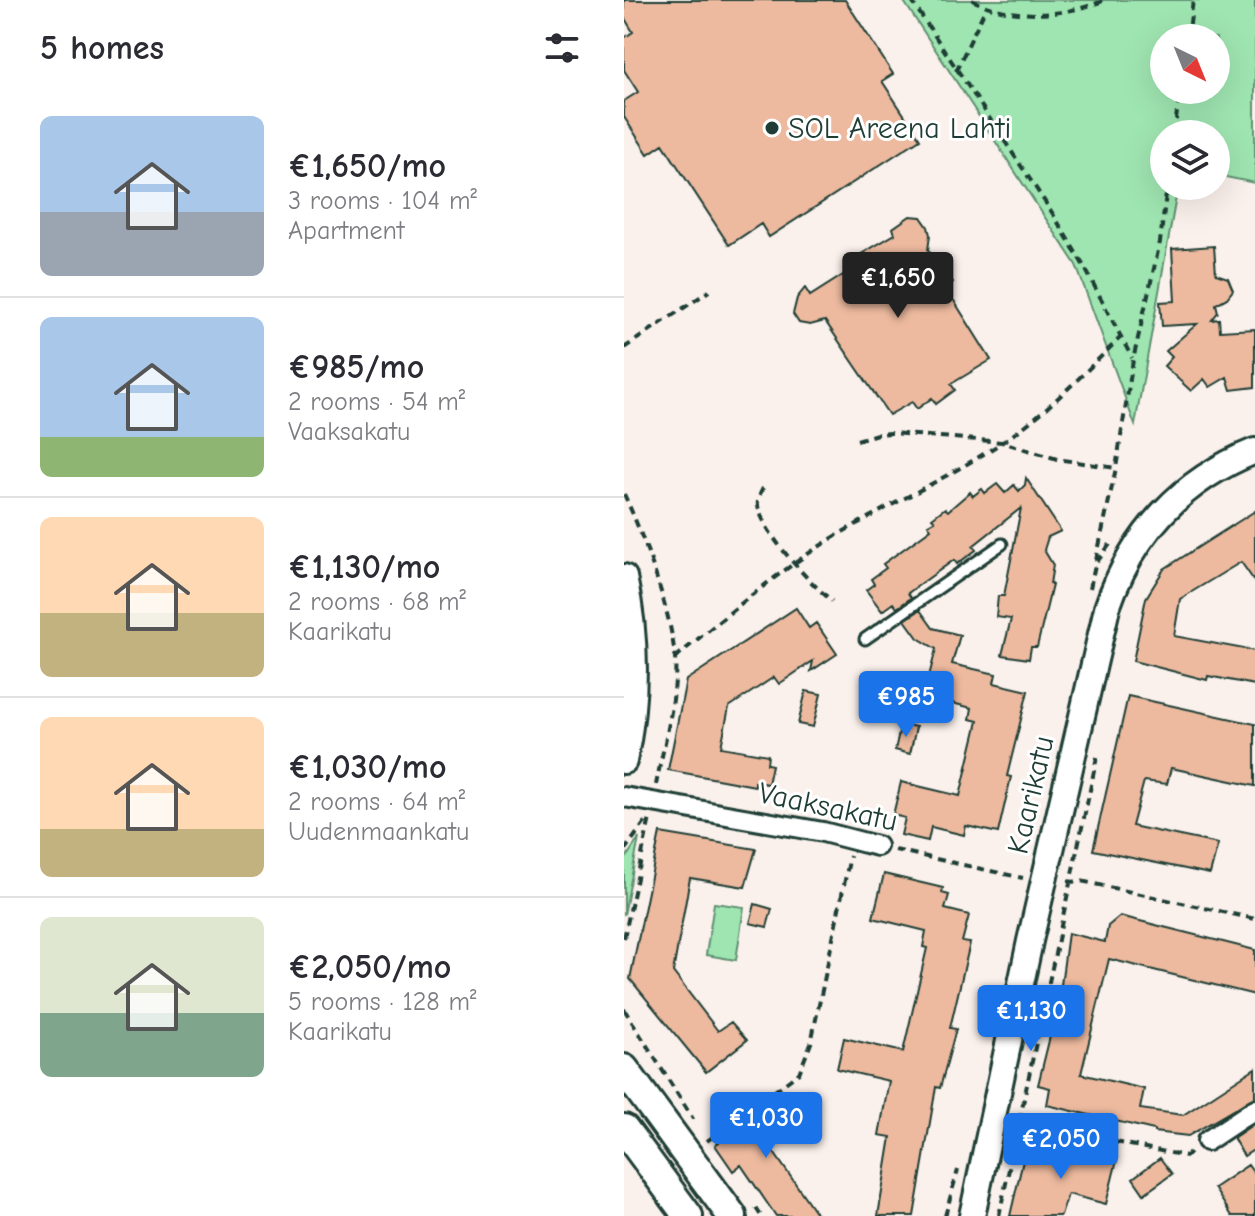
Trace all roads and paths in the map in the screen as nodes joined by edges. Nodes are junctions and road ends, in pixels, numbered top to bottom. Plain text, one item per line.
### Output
1 (911, 0) edge
2 (972, 0) edge
3 (1105, 0) edge
4 (1193, 0) edge
5 (986, 7) junction
6 (1190, 24) edge
7 (956, 71) junction
8 (1165, 200) edge
9 (709, 291) dead end
10 (1120, 338) junction
11 (624, 348) edge
12 (1133, 360) junction
13 (857, 440) dead end
14 (1002, 442) junction
15 (1255, 451) edge
16 (1116, 468) junction
17 (763, 488) dead end
18 (1002, 544) dead end
19 (794, 563) junction
20 (624, 577) edge
21 (1089, 592) dead end
22 (832, 601) dead end
23 (865, 639) dead end
24 (675, 658) dead end
25 (1099, 744) dead end
26 (624, 761) edge
27 (624, 797) edge
28 (651, 814) dead end
29 (854, 840) junction
30 (877, 846) joint
31 (624, 851) edge
32 (1020, 877) dead end
33 (1068, 882) junction
34 (1255, 919) edge
35 (624, 1009) edge
36 (624, 1069) edge
37 (632, 1098) edge
38 (1255, 1109) edge
39 (695, 1122) dead end
40 (1019, 1123) junction
41 (624, 1129) edge
42 (702, 1134) dead end
43 (1207, 1141) joint
44 (742, 1210) edge
45 (688, 1216) edge
46 (761, 1216) edge
47 (972, 1216) edge
48 (999, 1216) edge

1 - 7 path
2 - 5 path
3 - 5 path
4 - 6 path
5 - 7 path
7 - 10 path
8 - 12 path
9 - 11 path
10 - 12 path
10 - 14 path
12 - 16 path
13 - 14 path
14 - 16 path
14 - 19 path
15 - 47 street, Kaarikatu
16 - 21 path
17 - 19 path
18 - 23 lane
19 - 22 path
19 - 24 path
20 - 26 street
25 - 33 path
27 - 29 street, Vaaksakatu
28 - 31 path
29 - 30 street, Vaaksakatu
29 - 42 path
30 - 32 path, Vaaksakatu
33 - 34 path
33 - 40 path
35 - 39 path
36 - 37 main road
37 - 44 main road
38 - 43 street
40 - 43 path
40 - 48 path
41 - 45 main road
44 - 46 path

